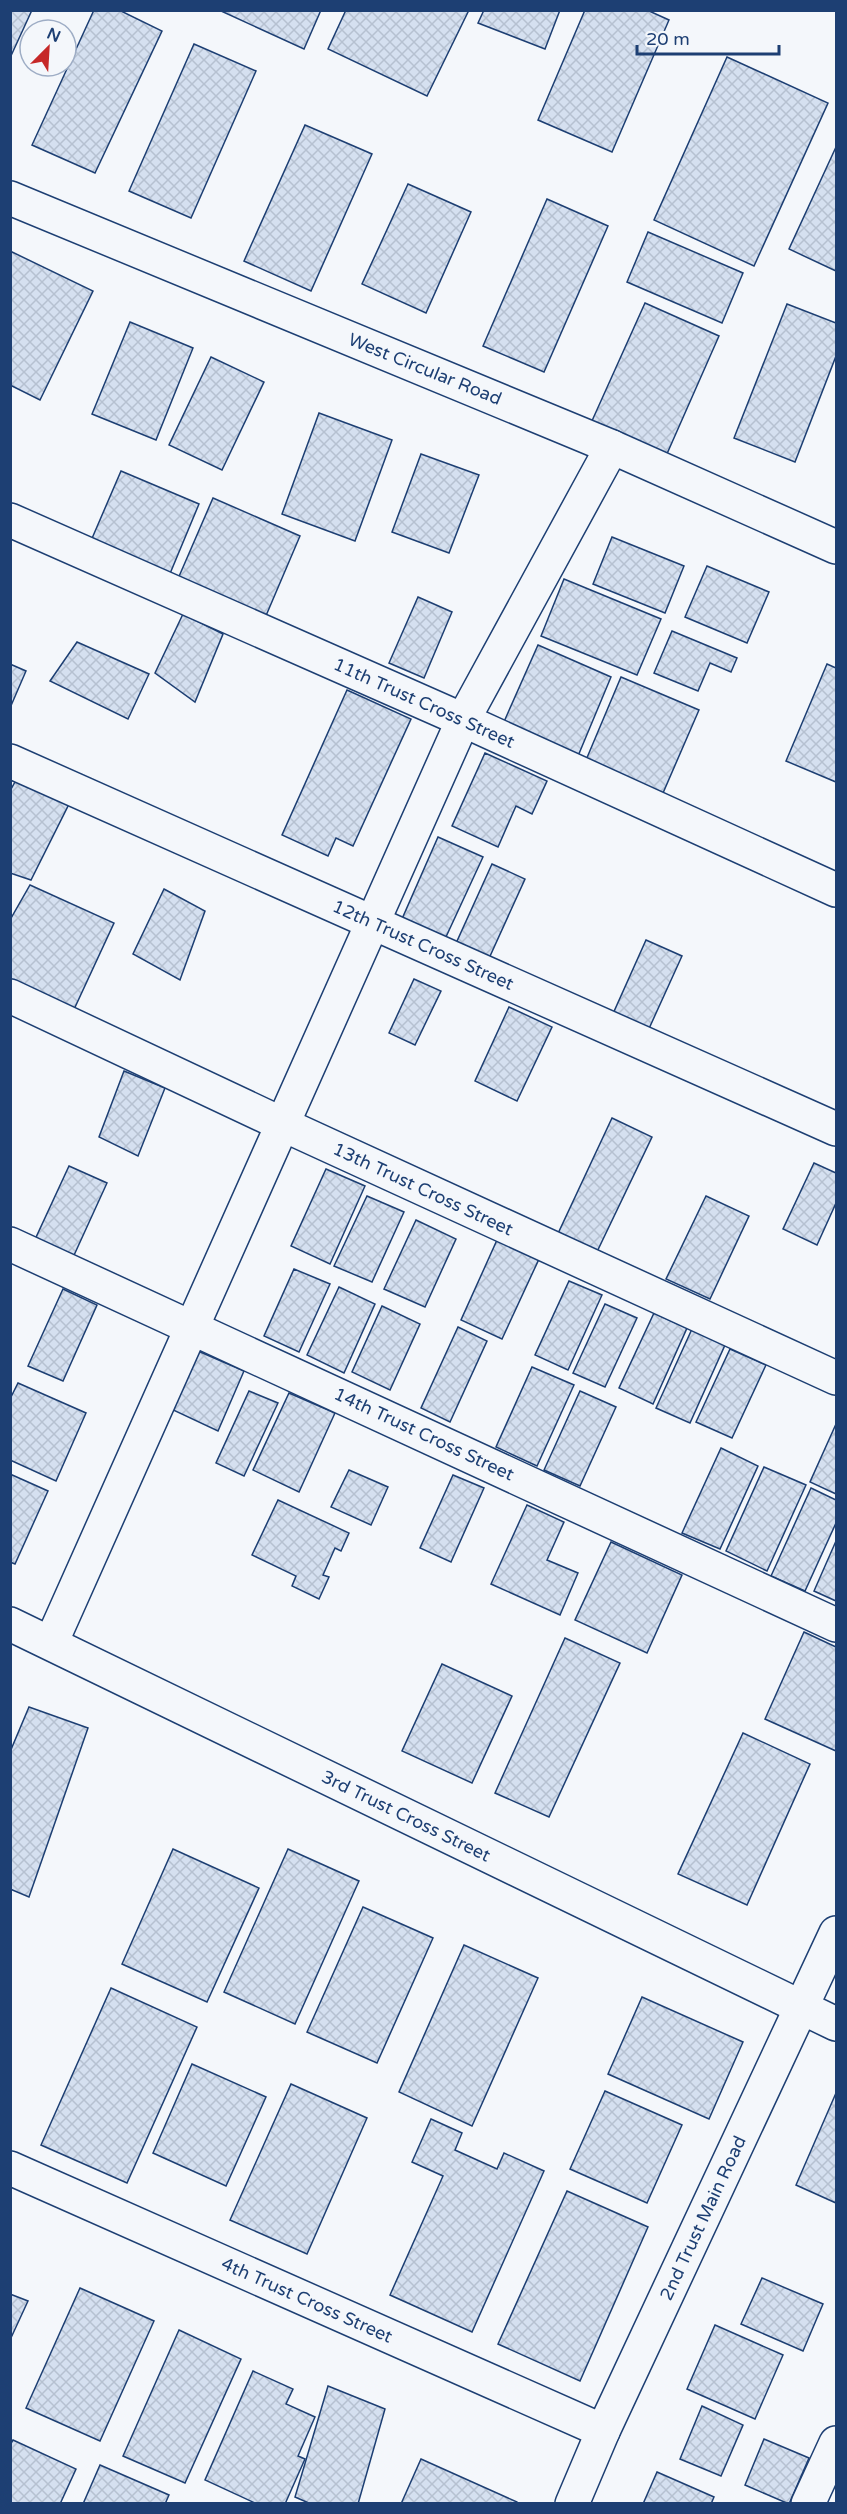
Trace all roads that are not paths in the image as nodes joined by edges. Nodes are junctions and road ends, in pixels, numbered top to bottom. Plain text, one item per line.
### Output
1 (10, 198) edge
2 (612, 447) junction
3 (10, 520) edge
4 (837, 547) edge
5 (463, 720) junction
6 (10, 761) edge
7 (837, 890) edge
8 (372, 922) junction
9 (10, 996) edge
10 (282, 1124) junction
11 (837, 1129) edge
12 (10, 1244) edge
13 (194, 1328) junction
14 (837, 1378) edge
15 (10, 1624) edge
16 (837, 1625) edge
17 (51, 1643) junction
18 (837, 1933) edge
19 (802, 2008) junction
20 (837, 2024) edge
21 (10, 2168) edge
22 (603, 2431) junction
23 (837, 2443) edge
24 (572, 2504) edge
25 (808, 2504) edge

1 - 2 street, West Circular Road
2 - 4 street, West Circular Road
2 - 5 street
3 - 5 street, 11th Trust Cross Street
5 - 7 street, 11th Trust Cross Street
5 - 8 street
6 - 8 street, 12th Trust Cross Street
8 - 10 street
8 - 11 street, 12th Trust Cross Street
9 - 10 street, 13th Trust Cross Street
10 - 13 street
10 - 14 street, 13th Trust Cross Street
12 - 13 street, 14th Trust Cross Street
13 - 16 street, 14th Trust Cross Street
13 - 17 street
15 - 17 street, 3rd Trust Cross Street
17 - 19 street, 3rd Trust Cross Street
18 - 19 street, 2nd Trust Main Road
19 - 20 street, 3rd Trust Cross Street
19 - 22 street, 2nd Trust Main Road
21 - 22 street, 4th Trust Cross Street
22 - 24 street, 2nd Trust Main Road
23 - 25 street

